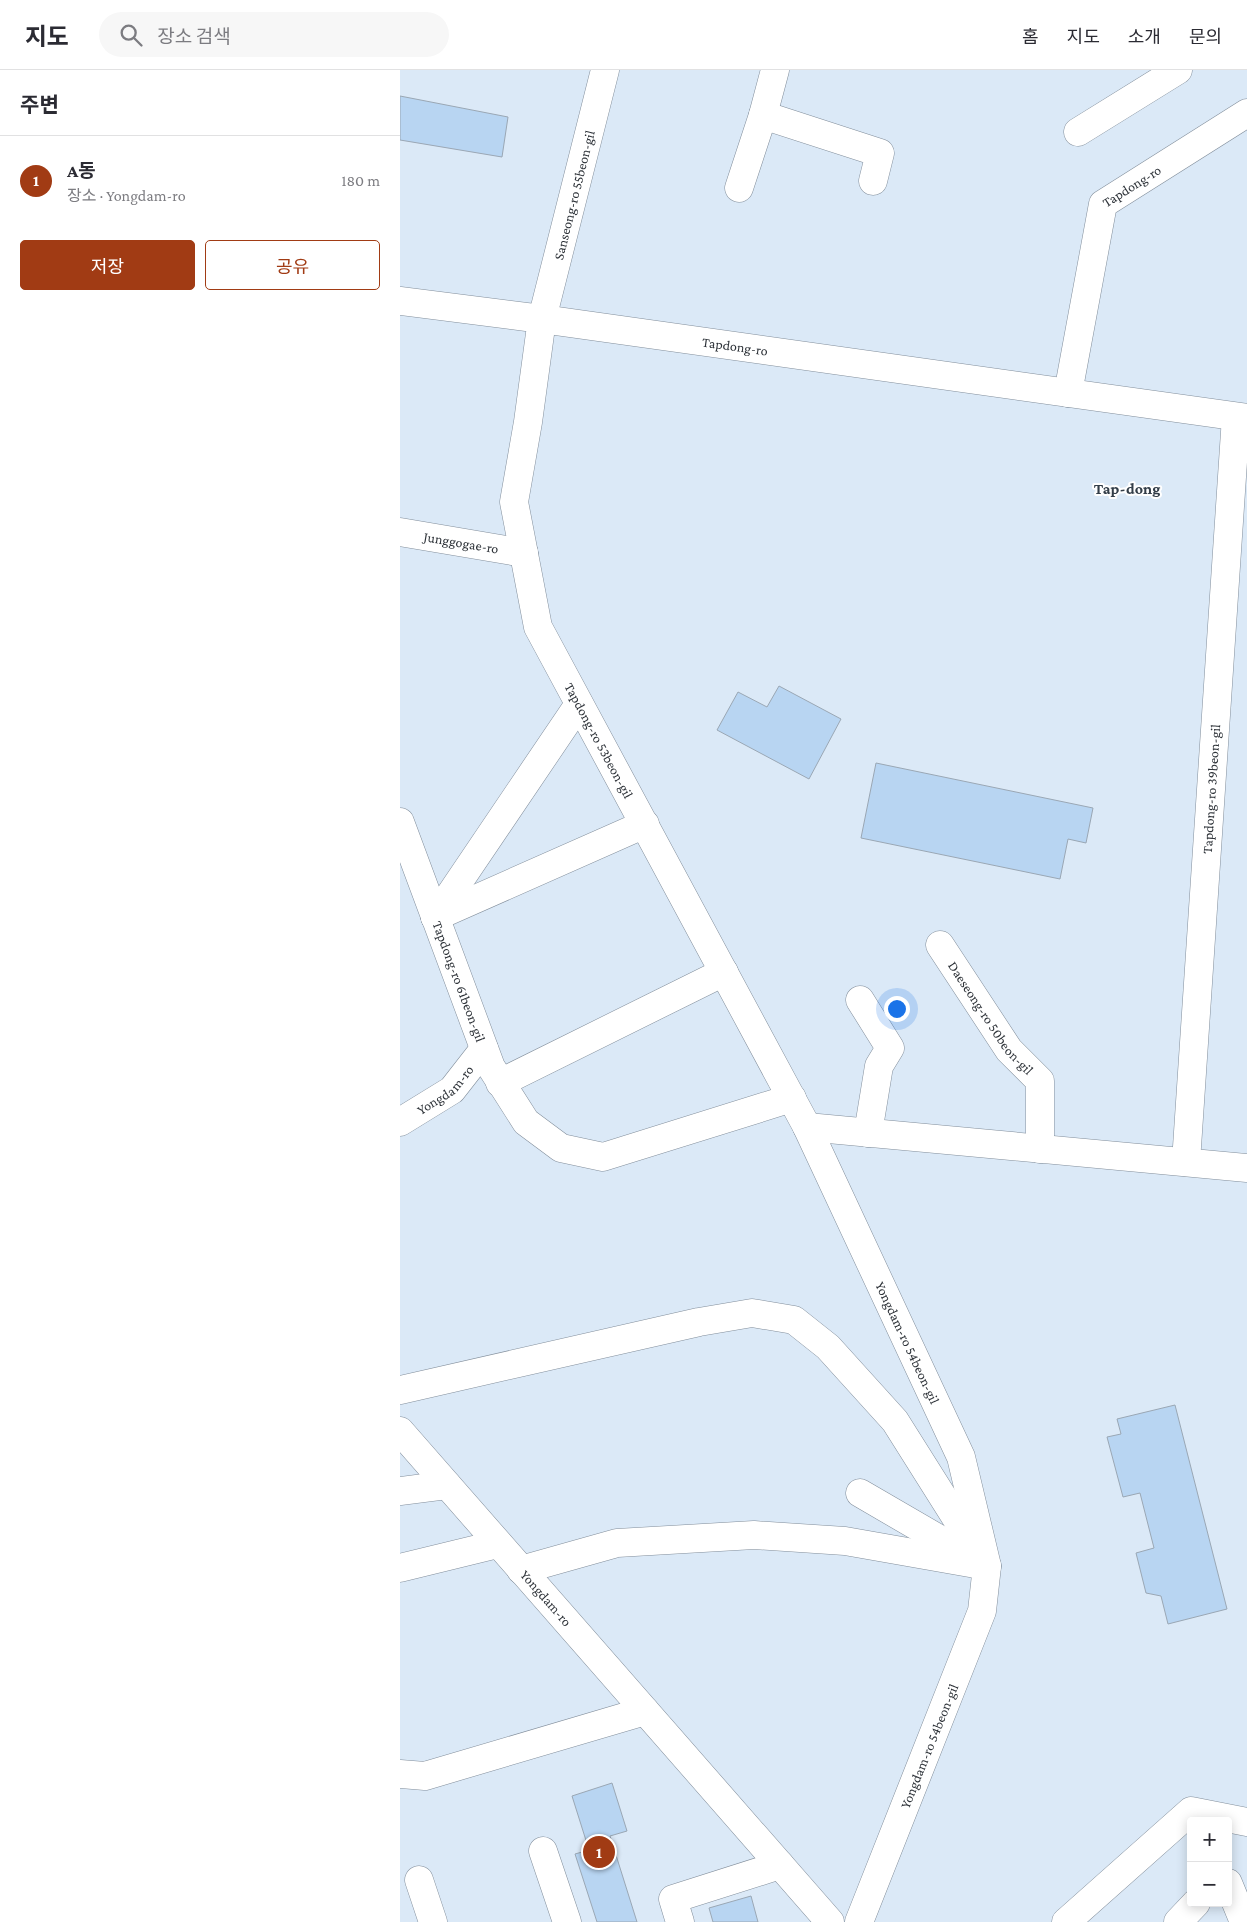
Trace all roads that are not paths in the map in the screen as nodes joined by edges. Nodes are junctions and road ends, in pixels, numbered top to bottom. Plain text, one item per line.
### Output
1 (605, 70) edge
2 (775, 70) edge
3 (1178, 70) edge
4 (1247, 112) edge
5 (763, 115) junction
6 (1078, 132) dead end
7 (874, 181) dead end
8 (739, 188) dead end
9 (400, 301) edge
10 (542, 319) junction
11 (1068, 393) junction
12 (1241, 418) edge
13 (400, 532) edge
14 (524, 552) junction
15 (579, 704) junction
16 (400, 822) edge
17 (644, 824) junction
18 (408, 870) edge
19 (435, 917) junction
20 (940, 945) dead end
21 (724, 972) junction
22 (860, 1000) dead end
23 (484, 1049) junction
24 (500, 1083) junction
25 (792, 1098) junction
26 (400, 1122) edge
27 (807, 1127) junction
28 (868, 1133) junction
29 (1040, 1149) junction
30 (1186, 1162) junction
31 (1247, 1168) edge
32 (400, 1390) edge
33 (400, 1431) edge
34 (447, 1485) junction
35 (400, 1492) edge
36 (860, 1493) dead end
37 (498, 1544) junction
38 (987, 1566) junction
39 (400, 1568) edge
40 (521, 1570) junction
41 (645, 1711) junction
42 (400, 1774) edge
43 (1247, 1822) edge
44 (544, 1851) dead end
45 (780, 1865) junction
46 (419, 1880) dead end
47 (1232, 1893) edge
48 (1192, 1907) edge
49 (433, 1922) edge
50 (567, 1922) edge
51 (680, 1922) edge
52 (830, 1922) edge
53 (859, 1922) edge
54 (1066, 1922) edge
55 (1178, 1922) edge
56 (1244, 1922) edge

1 - 10 street, Sanseong-ro 55beon-gil
2 - 5 street
3 - 6 street
4 - 11 street, Tapdong-ro
5 - 7 street
5 - 8 street
9 - 10 street, Tapdong-ro
10 - 11 street, Tapdong-ro
10 - 14 street, Tapdong-ro 53beon-gil
11 - 12 street, Tapdong-ro
12 - 30 street, Tapdong-ro 39beon-gil
13 - 14 street, Junggogae-ro
14 - 15 street, Tapdong-ro 53beon-gil
15 - 17 street, Tapdong-ro 53beon-gil
15 - 19 street
16 - 18 street, Tapdong-ro 61beon-gil
17 - 19 street
17 - 21 street, Tapdong-ro 53beon-gil
18 - 19 street, Tapdong-ro 61beon-gil
19 - 23 street, Tapdong-ro 61beon-gil
20 - 29 street, Daeseong-ro 50beon-gil
21 - 24 street
21 - 25 street, Tapdong-ro 53beon-gil
22 - 28 street
23 - 24 street, Tapdong-ro 61beon-gil
23 - 26 street, Yongdam-ro
24 - 25 street, Tapdong-ro 61beon-gil
25 - 27 street, Tapdong-ro 53beon-gil
27 - 28 street
27 - 38 street, Yongdam-ro 54beon-gil
28 - 29 street
29 - 30 street
30 - 31 street
32 - 38 street
33 - 34 street, Yongdam-ro
34 - 35 street
34 - 37 street, Yongdam-ro
36 - 38 street
37 - 39 street
37 - 40 street, Yongdam-ro
38 - 40 street
38 - 53 street, Yongdam-ro 54beon-gil
40 - 41 street, Yongdam-ro
41 - 42 street
41 - 45 street, Yongdam-ro
43 - 54 street
44 - 50 street
45 - 51 street
45 - 52 street, Yongdam-ro
46 - 49 street
47 - 56 street
48 - 55 street

